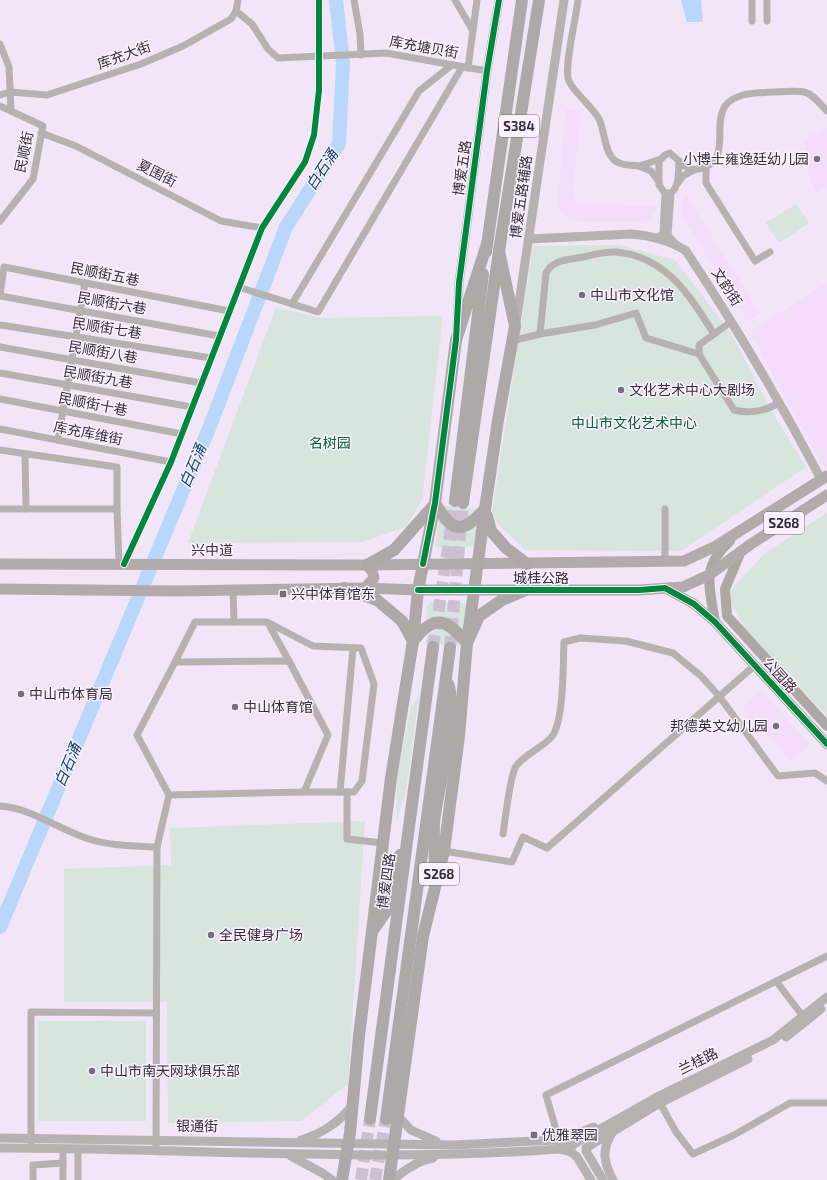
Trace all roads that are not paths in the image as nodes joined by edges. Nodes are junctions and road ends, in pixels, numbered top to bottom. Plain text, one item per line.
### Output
1 (238, 0) edge
2 (319, 0) edge
3 (354, 0) edge
4 (455, 0) edge
5 (477, 0) edge
6 (499, 0) edge
7 (522, 0) edge
8 (564, 0) edge
9 (578, 0) edge
10 (752, 0) edge
11 (767, 0) edge
12 (540, 1) edge
13 (236, 11) junction
14 (752, 21) dead end
15 (767, 21) dead end
16 (473, 31) junction
17 (0, 44) edge
18 (359, 55) junction
19 (319, 56) junction
20 (452, 65) junction
21 (465, 68) junction
22 (488, 71) junction
23 (10, 92) junction
24 (0, 95) edge
25 (0, 106) edge
26 (11, 110) junction
27 (827, 111) edge
28 (42, 130) junction
29 (661, 159) junction
30 (679, 161) junction
31 (639, 166) junction
32 (706, 166) junction
33 (694, 170) junction
34 (659, 182) junction
35 (678, 183) junction
36 (668, 193) junction
37 (0, 221) edge
38 (262, 228) junction
39 (656, 238) junction
40 (529, 239) junction
41 (487, 244) junction
42 (676, 244) junction
43 (498, 251) junction
44 (770, 252) dead end
45 (84, 283) junction
46 (242, 288) junction
47 (0, 296) edge
48 (292, 304) junction
49 (80, 311) junction
50 (229, 311) junction
51 (732, 321) junction
52 (0, 325) edge
53 (515, 326) junction
54 (540, 334) junction
55 (714, 334) junction
56 (219, 336) junction
57 (75, 337) junction
58 (456, 340) junction
59 (512, 341) junction
60 (0, 347) edge
61 (699, 354) junction
62 (211, 358) junction
63 (72, 360) junction
64 (0, 374) edge
65 (201, 383) junction
66 (67, 385) junction
67 (0, 399) edge
68 (780, 402) junction
69 (192, 407) junction
70 (63, 411) junction
71 (0, 429) edge
72 (182, 434) junction
73 (58, 440) junction
74 (0, 450) edge
75 (25, 454) junction
76 (171, 462) junction
77 (824, 478) edge
78 (827, 494) edge
79 (435, 504) junction
80 (26, 509) junction
81 (116, 509) junction
82 (485, 509) junction
83 (665, 509) dead end
84 (0, 510) edge
85 (743, 529) junction
86 (741, 551) junction
87 (665, 561) junction
88 (0, 564) edge
89 (121, 564) junction
90 (423, 564) junction
91 (478, 564) junction
92 (527, 564) junction
93 (367, 565) junction
94 (709, 575) junction
95 (344, 588) junction
96 (365, 588) junction
97 (665, 588) junction
98 (528, 589) junction
99 (0, 590) edge
100 (233, 590) junction
101 (418, 590) junction
102 (475, 590) junction
103 (234, 622) junction
104 (267, 622) junction
105 (716, 622) junction
106 (413, 641) junction
107 (467, 643) junction
108 (434, 647) tunnel mouth
109 (353, 648) junction
110 (450, 648) tunnel mouth
111 (290, 661) junction
112 (175, 662) junction
113 (755, 665) junction
114 (445, 679) junction
115 (720, 697) junction
116 (827, 726) edge
117 (827, 744) edge
118 (827, 781) edge
119 (304, 792) junction
120 (344, 792) junction
121 (169, 795) junction
122 (0, 806) edge
123 (503, 834) dead end
124 (384, 843) junction
125 (406, 846) junction
126 (157, 848) junction
127 (444, 851) junction
128 (371, 932) junction
129 (423, 936) junction
130 (827, 956) edge
131 (776, 981) junction
132 (827, 997) edge
133 (827, 1004) edge
134 (156, 1013) junction
135 (805, 1019) junction
136 (660, 1103) junction
137 (827, 1103) edge
138 (353, 1105) junction
139 (398, 1116) junction
140 (618, 1118) junction
141 (386, 1119) tunnel mouth
142 (370, 1120) tunnel mouth
143 (614, 1130) junction
144 (0, 1138) edge
145 (31, 1139) junction
146 (156, 1140) junction
147 (292, 1142) junction
148 (349, 1142) junction
149 (558, 1145) junction
150 (0, 1148) edge
151 (31, 1148) junction
152 (63, 1149) junction
153 (78, 1149) junction
154 (392, 1149) junction
155 (454, 1149) junction
156 (575, 1149) junction
157 (548, 1150) junction
158 (586, 1150) junction
159 (156, 1151) junction
160 (348, 1154) junction
161 (288, 1155) junction
162 (63, 1163) junction
163 (34, 1180) edge
164 (63, 1180) edge
165 (78, 1180) edge
166 (332, 1180) edge
167 (342, 1180) edge
168 (389, 1180) edge
169 (393, 1180) edge
170 (591, 1180) edge
171 (603, 1180) edge
172 (613, 1180) edge

1 - 13 street
2 - 19 street
3 - 18 street
4 - 16 street
5 - 16 street
6 - 22 street, 博爱五路
7 - 41 highway, S384
8 - 40 street, 博爱五路辅路
9 - 31 street
10 - 14 street
11 - 15 street
12 - 43 highway, S384
13 - 19 street, 库充塘贝街
13 - 23 street, 库充大街
16 - 21 street
17 - 23 street
18 - 19 street, 库充塘贝街
18 - 20 street, 库充塘贝街
19 - 38 street
20 - 21 street, 库充塘贝街
20 - 48 street
21 - 22 street, 库充塘贝街
21 - 48 street
22 - 58 street, 博爱五路
23 - 24 street, 库充大街
23 - 26 street
25 - 26 street
26 - 28 street
27 - 32 street
28 - 37 street, 民顺街
28 - 38 street, 夏围街
29 - 30 street
29 - 31 street
29 - 34 street
30 - 33 street
30 - 35 street
31 - 34 street
32 - 33 street
32 - 44 street
33 - 35 street
34 - 36 street
35 - 36 street
36 - 39 street
36 - 42 street
38 - 46 street
39 - 40 street, 文韵街
39 - 42 street, 文韵街
40 - 53 street, 博爱五路辅路
41 - 43 highway, S384
41 - 58 highway
42 - 51 street, 文韵街
43 - 53 highway
45 - 47 street, 民顺街五巷
45 - 49 street
45 - 50 street, 民顺街五巷
46 - 48 street
46 - 50 street
47 - 49 street, 民顺街六巷
49 - 56 street, 民顺街六巷
49 - 57 street
50 - 56 street
51 - 55 street
51 - 68 street, 文韵街
52 - 57 street, 民顺街七巷
53 - 59 highway
54 - 55 street
54 - 59 street
54 - 61 street
55 - 61 street
56 - 62 street
57 - 62 street, 民顺街七巷
57 - 63 street
58 - 79 highway
59 - 82 highway
60 - 63 street, 民顺街八巷
61 - 68 street
62 - 65 street
63 - 65 street, 民顺街八巷
63 - 66 street
64 - 66 street, 民顺街九巷
65 - 69 street
66 - 69 street, 民顺街九巷
66 - 70 street
67 - 70 street, 民顺街十巷
68 - 77 street, 文韵街
69 - 72 street
70 - 72 street, 民顺街十巷
70 - 73 street
71 - 73 street, 库充库维街
72 - 76 street
73 - 76 street, 库充库维街
74 - 75 street
75 - 80 street
75 - 81 street
76 - 89 street
77 - 85 main road, 城桂公路 / S268
78 - 86 main road, 城桂公路 / S268
79 - 82 highway
79 - 90 highway
79 - 93 highway
80 - 81 street
80 - 84 street
81 - 89 street
82 - 91 highway
82 - 92 highway
83 - 87 street
85 - 87 main road, 城桂公路 / S268
85 - 94 main road
86 - 94 main road, 城桂公路 / S268
86 - 116 main road, 公园路
87 - 92 main road, 城桂公路 / S268
88 - 89 main road, 兴中道
89 - 93 main road, 兴中道
90 - 91 main road, 城桂公路 / S268
90 - 93 main road, 兴中道
90 - 101 highway
91 - 92 main road, 城桂公路 / S268
91 - 102 highway, S268
93 - 96 main road
94 - 97 main road, 城桂公路 / S268
94 - 105 main road
95 - 96 main road
95 - 100 main road
95 - 106 highway
96 - 101 main road
97 - 98 main road, 城桂公路 / S268
97 - 105 main road, 公园路
98 - 102 main road, 城桂公路 / S268
98 - 107 highway, S268
99 - 100 main road
100 - 103 street
101 - 102 main road, 城桂公路 / S268
101 - 106 highway
102 - 107 highway, S268
103 - 104 street
103 - 112 street
104 - 109 street
104 - 111 street
105 - 113 main road, 公园路
106 - 107 highway
106 - 124 highway
107 - 127 highway, S268
108 - 125 highway, 博爱四路 / S268
109 - 120 street
109 - 120 street
110 - 114 highway, S268
111 - 112 street
111 - 119 street
112 - 121 street
113 - 115 street
113 - 117 main road, 公园路
114 - 129 highway
114 - 141 highway, S268
115 - 118 street
115 - 123 street
115 - 127 street
119 - 120 street
119 - 121 street
120 - 124 street
121 - 126 street
122 - 126 street
124 - 128 highway
125 - 128 highway
125 - 142 highway, 博爱四路 / S268
126 - 134 street
127 - 129 highway, S268
128 - 138 highway
129 - 139 highway, S268
130 - 131 street
131 - 135 street
131 - 149 street
132 - 135 street, 兰桂路
133 - 135 street, 兰桂路
134 - 145 street
134 - 146 street
135 - 136 street, 兰桂路
135 - 140 street, 兰桂路
136 - 137 street
136 - 143 street, 兰桂路
138 - 147 street
138 - 148 highway
139 - 154 highway, S268
139 - 155 street
140 - 149 street
140 - 156 street, 兰桂路
143 - 158 street, 兰桂路
143 - 172 street
144 - 145 street, 银通街
145 - 146 street, 银通街
145 - 151 street
146 - 147 street, 银通街
146 - 159 street
147 - 148 street, 银通街
148 - 154 street, 银通街
148 - 160 highway
149 - 155 street
149 - 156 street
149 - 157 street
150 - 151 street, 银通街
151 - 152 street, 银通街
152 - 153 street, 银通街
152 - 162 street
153 - 159 street, 银通街
153 - 165 street
154 - 155 street
154 - 160 street, 银通街
154 - 168 highway, S268
155 - 157 street
155 - 169 street
156 - 158 street, 兰桂路
156 - 158 street
156 - 170 street
157 - 170 street
158 - 171 street
159 - 161 street, 银通街
160 - 161 street, 银通街
160 - 167 highway
161 - 166 street
162 - 163 street
162 - 164 street

